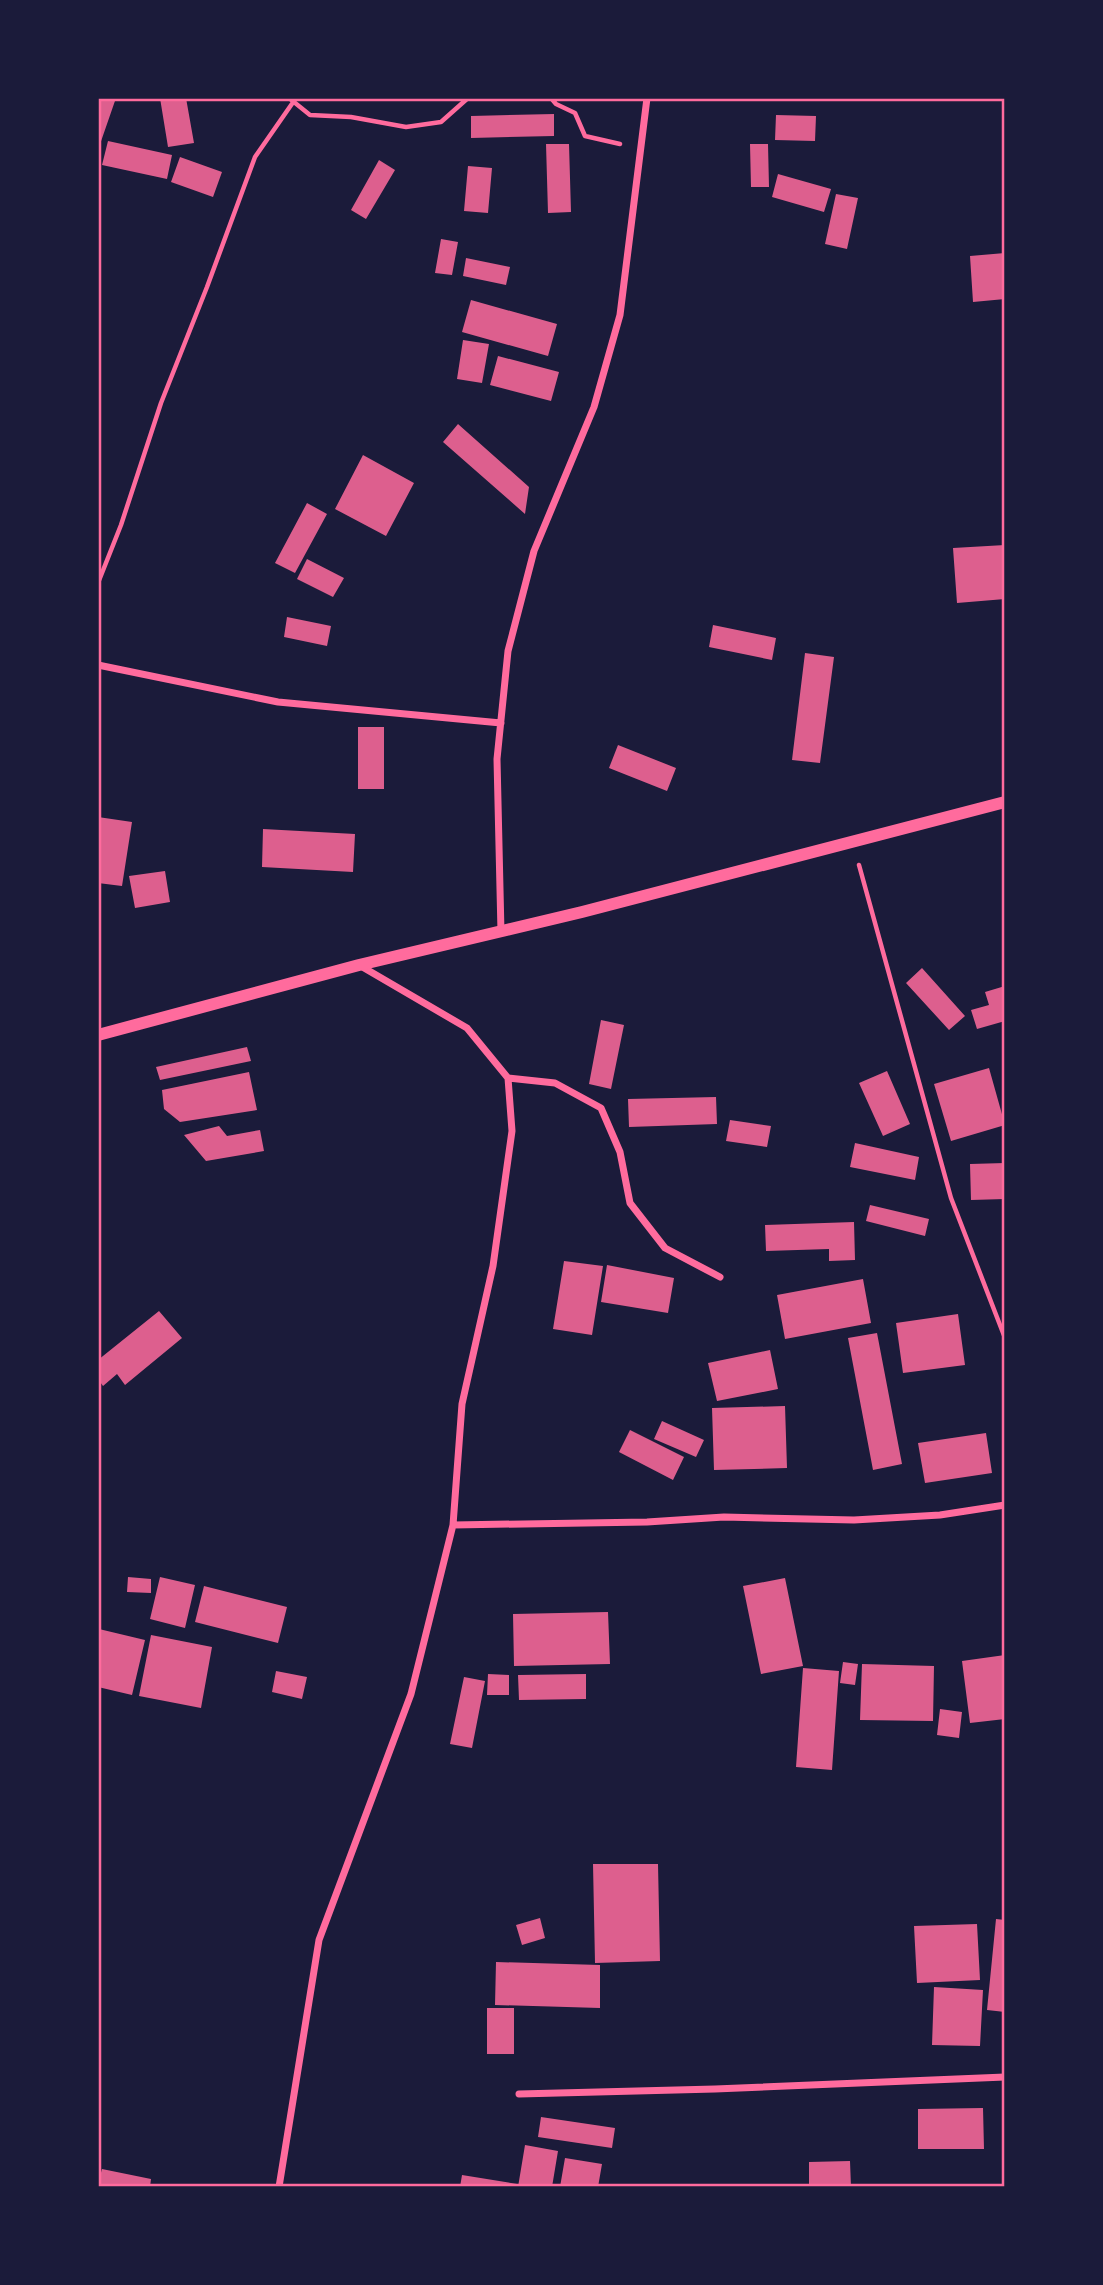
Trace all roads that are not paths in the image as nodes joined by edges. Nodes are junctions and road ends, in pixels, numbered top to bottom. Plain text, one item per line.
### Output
1 (648, 98) edge
2 (98, 665) edge
3 (501, 723) junction
4 (1005, 802) edge
5 (501, 932) junction
6 (359, 965) junction
7 (98, 1035) edge
8 (508, 1078) junction
9 (720, 1277) dead end
10 (1005, 1505) edge
11 (453, 1525) junction
12 (1005, 2077) edge
13 (519, 2094) dead end
14 (279, 2187) edge

1 - 3 street
2 - 3 street
3 - 5 street
4 - 5 street
5 - 6 street
6 - 7 street
6 - 8 street
8 - 9 street
8 - 11 street
10 - 11 street
11 - 14 street
12 - 13 street

